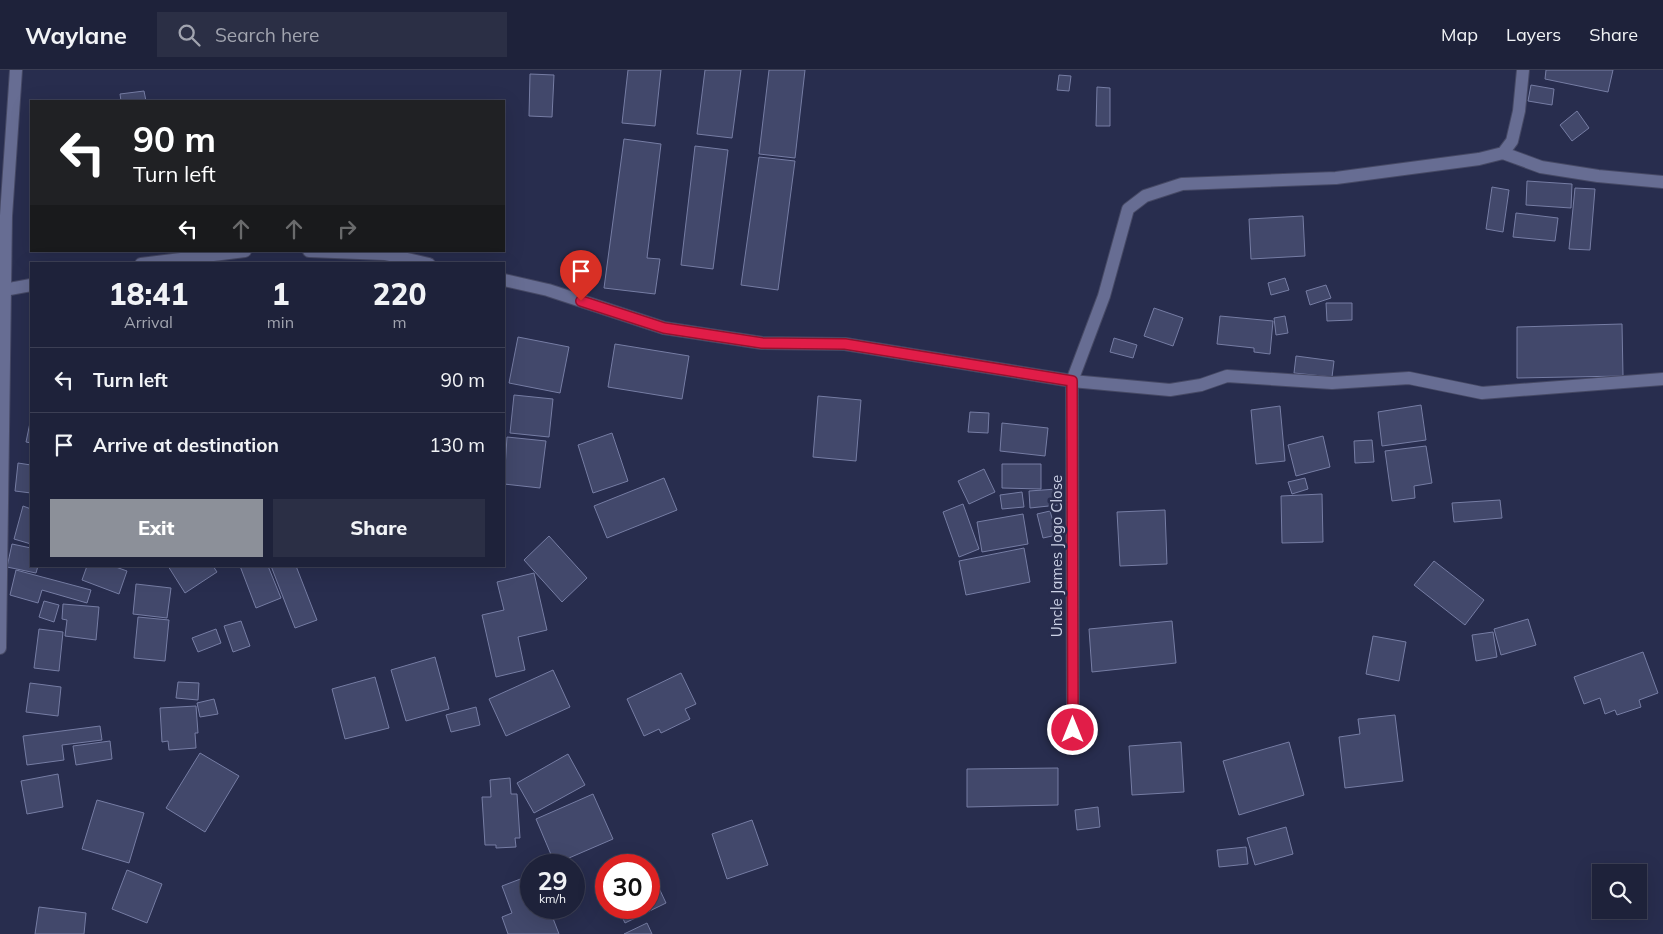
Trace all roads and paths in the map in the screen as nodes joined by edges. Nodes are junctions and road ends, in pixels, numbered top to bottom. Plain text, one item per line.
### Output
1 (16, 70) edge
2 (1523, 70) edge
3 (1502, 153) junction
4 (1663, 182) edge
5 (3, 215) edge
6 (237, 252) edge
7 (334, 252) edge
8 (158, 262) edge
9 (420, 262) edge
10 (505, 280) edge
11 (30, 285) edge
12 (4, 290) junction
13 (1663, 379) edge
14 (1072, 381) junction
15 (0, 648) edge
16 (1073, 730) dead end

1 - 5 street
2 - 3 street
3 - 4 street
3 - 14 street
5 - 12 street
6 - 8 street
7 - 9 street
10 - 14 street
11 - 12 street
12 - 15 street
13 - 14 street
14 - 16 street, Uncle James Jogo Close

